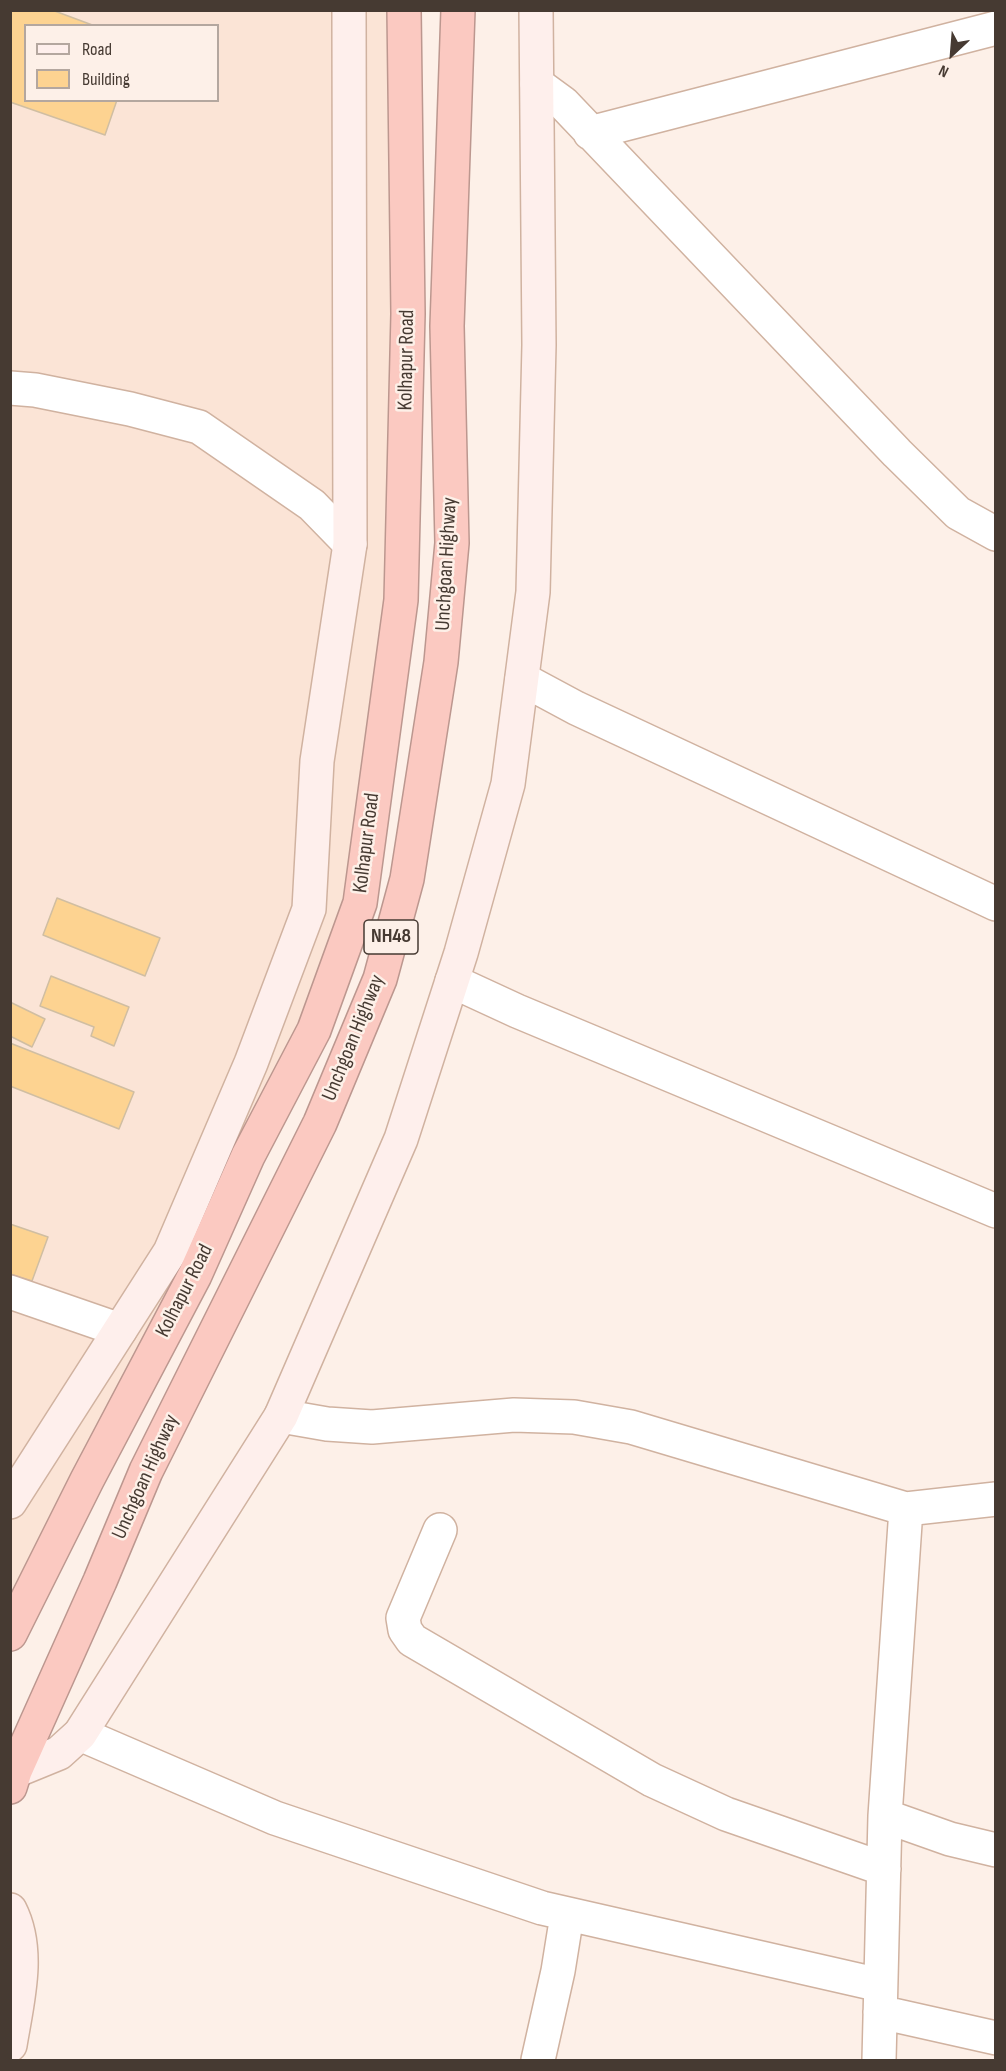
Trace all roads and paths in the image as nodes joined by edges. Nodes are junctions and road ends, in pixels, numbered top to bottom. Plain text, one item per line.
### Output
1 (349, 10) edge
2 (404, 10) edge
3 (458, 10) edge
4 (536, 10) edge
5 (996, 28) edge
6 (537, 84) junction
7 (590, 133) junction
8 (10, 388) edge
9 (996, 534) edge
10 (350, 544) junction
11 (522, 679) junction
12 (996, 904) edge
13 (452, 981) junction
14 (996, 1211) edge
15 (10, 1292) edge
16 (120, 1330) junction
17 (281, 1416) junction
18 (13, 1494) edge
19 (996, 1499) edge
20 (906, 1509) junction
21 (440, 1530) dead end
22 (10, 1634) edge
23 (80, 1734) junction
24 (13, 1779) edge
25 (885, 1816) junction
26 (996, 1850) edge
27 (884, 1869) junction
28 (10, 1911) edge
29 (567, 1915) junction
30 (880, 1999) junction
31 (996, 2038) edge
32 (10, 2045) edge
33 (538, 2061) edge
34 (879, 2061) edge

1 - 10 street
2 - 22 highway, Kolhapur Road / NH48
3 - 24 highway, Unchgoan Highway / NH48
4 - 6 street
5 - 7 street
6 - 7 street
6 - 11 street
7 - 9 street
8 - 10 street
10 - 16 street
11 - 12 street
11 - 13 street
13 - 14 street
13 - 17 street
15 - 16 street
16 - 18 street
17 - 20 street
17 - 23 street
19 - 20 street
20 - 25 street
21 - 27 street
23 - 24 street
23 - 29 street
25 - 26 street
25 - 27 street
27 - 30 street
28 - 32 street
29 - 30 street
29 - 33 street
30 - 31 street
30 - 34 street

